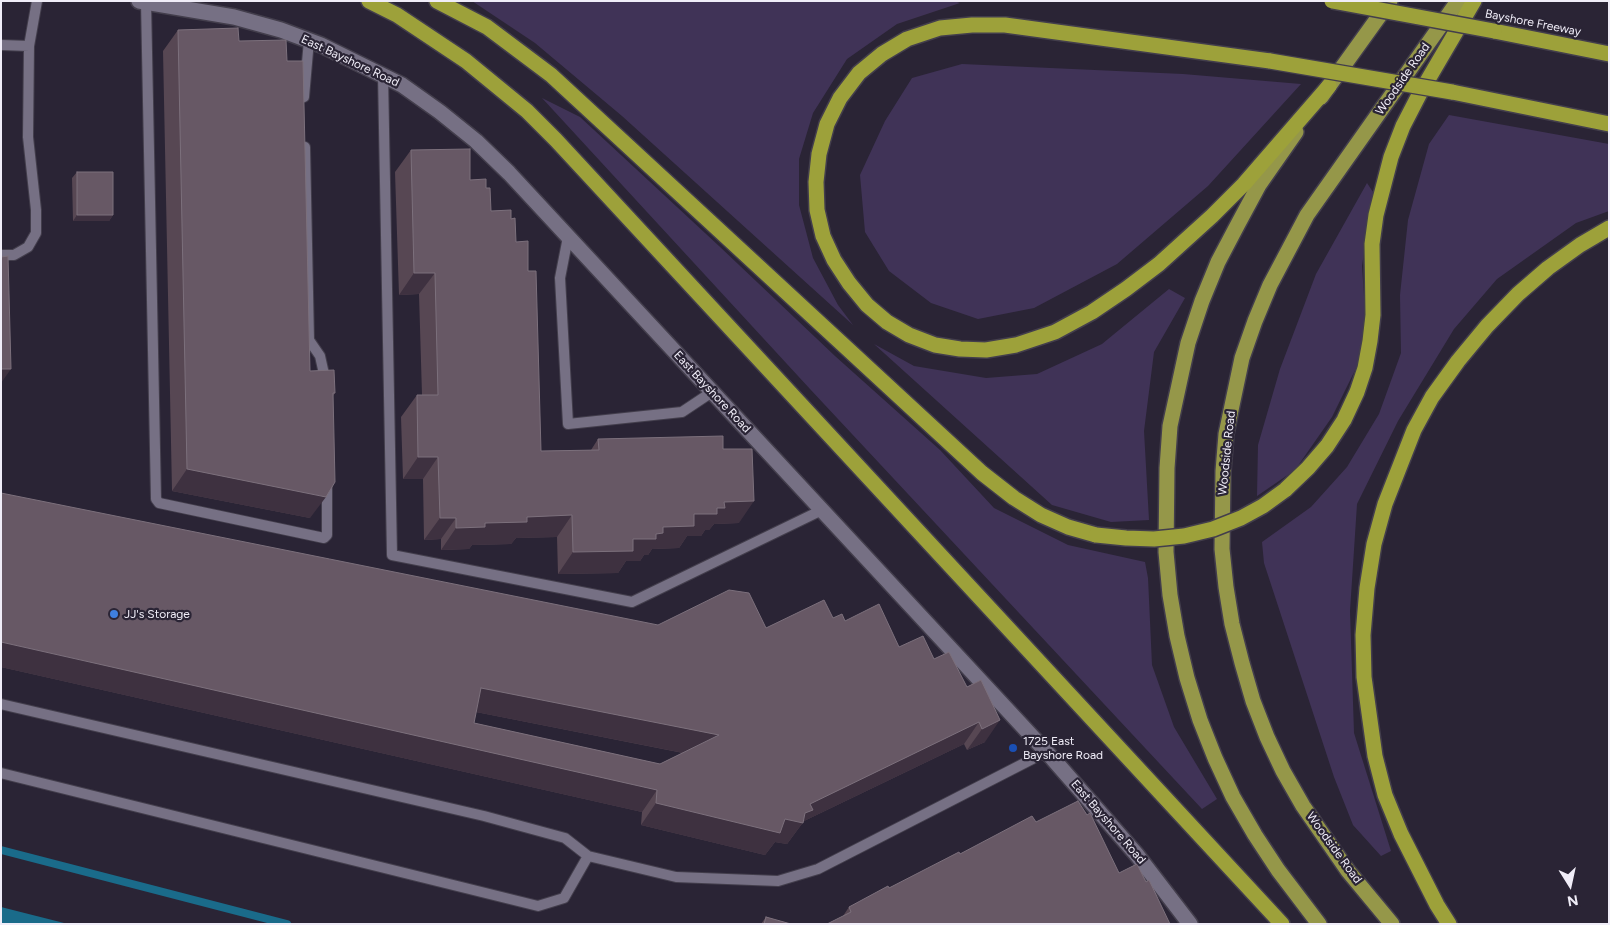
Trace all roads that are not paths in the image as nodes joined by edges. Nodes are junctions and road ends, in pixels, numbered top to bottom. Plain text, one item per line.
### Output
1 (37, 1) edge
2 (369, 1) edge
3 (437, 1) edge
4 (1332, 1) edge
5 (1390, 1) edge
6 (1458, 1) edge
7 (1474, 1) edge
8 (143, 2) edge
9 (309, 40) junction
10 (1, 45) edge
11 (29, 46) junction
12 (1609, 54) edge
13 (383, 75) junction
14 (1329, 86) junction
15 (304, 106) edge
16 (1609, 124) edge
17 (304, 136) edge
18 (1609, 228) edge
19 (568, 236) junction
20 (1, 255) edge
21 (712, 392) junction
22 (326, 398) edge
23 (327, 476) edge
24 (822, 510) junction
25 (1, 704) edge
26 (1046, 752) junction
27 (1, 773) edge
28 (588, 856) junction
29 (1190, 924) edge
30 (1282, 924) edge
31 (1319, 924) edge
32 (1392, 924) edge
33 (1449, 924) edge

1 - 11 lane
2 - 30 highway
3 - 7 highway, bridge
4 - 12 highway, Bayshore Freeway, bridge
5 - 14 highway
6 - 32 highway, Woodside Road
8 - 9 street, East Bayshore Road
8 - 23 lane
9 - 13 street, East Bayshore Road
9 - 15 lane
10 - 11 lane
11 - 20 lane
13 - 19 street, East Bayshore Road
13 - 24 lane
14 - 16 highway, bridge
14 - 31 highway
17 - 22 lane
18 - 33 highway
19 - 21 street, East Bayshore Road
19 - 21 lane
21 - 24 street, East Bayshore Road
24 - 26 street, East Bayshore Road
25 - 28 lane
26 - 28 lane
26 - 29 street, East Bayshore Road
27 - 28 lane

